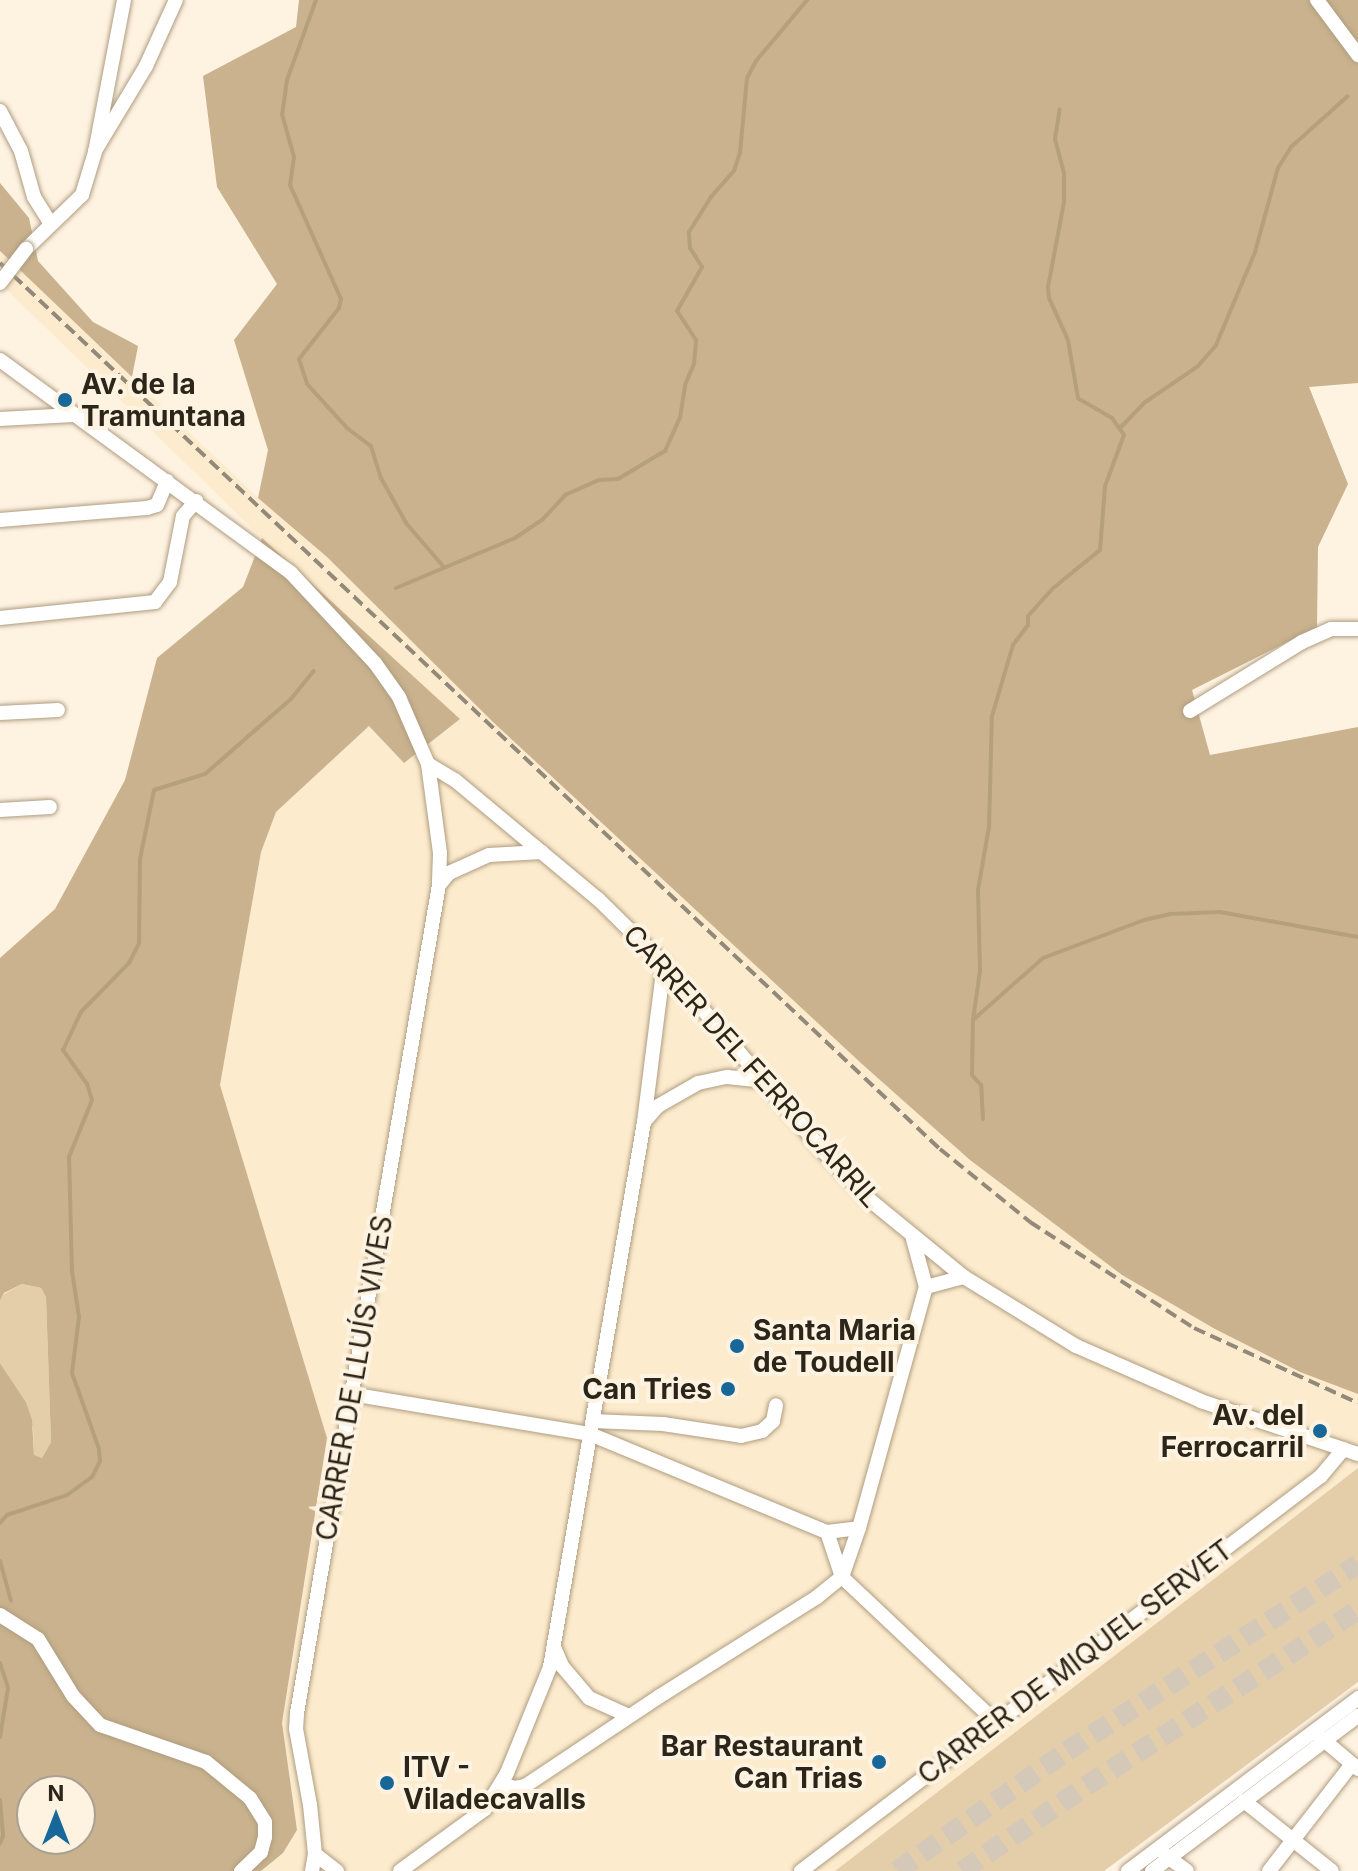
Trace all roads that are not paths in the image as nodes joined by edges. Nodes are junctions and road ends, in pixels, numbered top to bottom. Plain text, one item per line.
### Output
1 (124, 0) edge
2 (176, 0) edge
3 (1317, 0) edge
4 (1358, 55) edge
5 (0, 111) edge
6 (95, 152) junction
7 (51, 224) junction
8 (0, 283) edge
9 (0, 360) edge
10 (33, 386) junction
11 (73, 415) junction
12 (27, 418) junction
13 (0, 419) edge
14 (167, 481) junction
15 (196, 501) junction
16 (157, 505) junction
17 (183, 516) junction
18 (0, 520) edge
19 (0, 618) edge
20 (1358, 629) edge
21 (58, 710) dead end
22 (1190, 711) dead end
23 (0, 713) edge
24 (428, 764) junction
25 (50, 807) dead end
26 (0, 810) edge
27 (542, 852) junction
28 (439, 885) junction
29 (664, 964) junction
30 (688, 990) junction
31 (661, 1002) junction
32 (766, 1081) junction
33 (644, 1122) junction
34 (913, 1238) junction
35 (964, 1277) junction
36 (926, 1287) junction
37 (351, 1394) junction
38 (776, 1405) dead end
39 (592, 1428) junction
40 (1351, 1452) edge
41 (859, 1528) junction
42 (827, 1532) junction
43 (842, 1577) junction
44 (0, 1615) edge
45 (554, 1647) junction
46 (1358, 1698) edge
47 (629, 1716) junction
48 (1358, 1716) edge
49 (996, 1722) junction
50 (1319, 1736) junction
51 (1355, 1766) edge
52 (502, 1783) junction
53 (1244, 1801) junction
54 (1293, 1840) junction
55 (315, 1854) junction
56 (1170, 1858) junction
57 (1153, 1864) edge
58 (241, 1871) edge
59 (312, 1871) edge
60 (337, 1871) edge
61 (400, 1871) edge
62 (801, 1871) edge
63 (1128, 1871) edge
64 (1187, 1871) edge
65 (1269, 1871) edge
66 (1332, 1871) edge

1 - 6 street
2 - 6 street
3 - 4 street
5 - 7 street
6 - 7 street
7 - 8 street, bridge
9 - 10 street, CARRER DE LLUÍS VIVES
10 - 11 street, CARRER DE LLUÍS VIVES
10 - 12 street
11 - 12 street
11 - 14 street, CARRER DE LLUÍS VIVES
12 - 13 street
14 - 15 street, CARRER DE LLUÍS VIVES
14 - 16 street
15 - 17 street
15 - 24 street, CARRER DE LLUÍS VIVES
16 - 17 street
16 - 18 street
17 - 19 street
20 - 22 street
21 - 23 street
24 - 27 street, CARRER DEL FERROCARRIL
24 - 28 street, CARRER DE LLUÍS VIVES
25 - 26 street
27 - 28 street
27 - 29 street, CARRER DEL FERROCARRIL
28 - 37 street, CARRER DE LLUÍS VIVES
29 - 30 street, CARRER DEL FERROCARRIL
29 - 31 street
30 - 31 street
30 - 32 street, CARRER DEL FERROCARRIL
31 - 33 street
32 - 33 street
32 - 34 street, CARRER DEL FERROCARRIL
33 - 39 street
34 - 35 street, CARRER DEL FERROCARRIL
34 - 36 street
35 - 36 street
35 - 40 street, CARRER DEL FERROCARRIL
36 - 41 street
37 - 39 street
37 - 55 street, CARRER DE LLUÍS VIVES
38 - 39 street
39 - 42 street
39 - 45 street
40 - 49 street, CARRER DE MIQUEL SERVET
41 - 42 street
41 - 43 street
42 - 43 street
43 - 47 street
43 - 49 street
44 - 58 street
45 - 47 street
45 - 52 street
46 - 50 street
47 - 52 street
48 - 50 street
49 - 62 street, CARRER DE MIQUEL SERVET
50 - 51 street
50 - 53 street
50 - 57 street
51 - 54 street
52 - 61 street
53 - 54 street
53 - 56 street
54 - 65 street
54 - 66 street
55 - 59 street, CARRER DE LLUÍS VIVES
55 - 60 street
56 - 57 street
56 - 64 street
57 - 63 street

